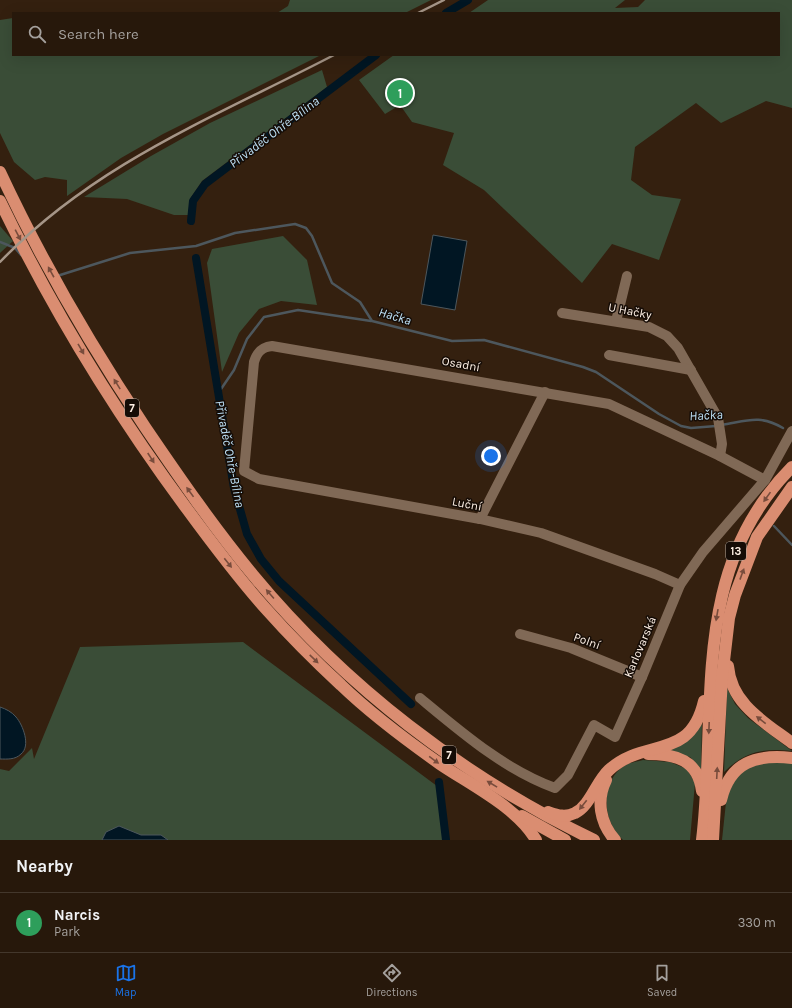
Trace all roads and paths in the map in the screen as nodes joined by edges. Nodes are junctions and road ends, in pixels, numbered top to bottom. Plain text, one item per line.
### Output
1 (0, 172) edge
2 (0, 201) edge
3 (627, 276) dead end
4 (562, 313) dead end
5 (616, 321) junction
6 (609, 355) dead end
7 (691, 370) junction
8 (545, 392) junction
9 (792, 431) edge
10 (720, 456) junction
11 (792, 467) edge
12 (244, 472) joint
13 (765, 480) junction
14 (792, 487) edge
15 (480, 519) junction
16 (680, 585) junction
17 (520, 634) dead end
18 (726, 639) junction
19 (710, 675) junction
20 (642, 678) junction
21 (420, 698) dead end
22 (792, 743) edge
23 (628, 758) junction
24 (792, 758) edge
25 (617, 764) junction
26 (526, 804) junction
27 (503, 806) junction
28 (704, 817) junction
29 (714, 826) junction
30 (536, 840) edge
31 (565, 840) edge
32 (594, 840) edge
33 (615, 840) edge
34 (702, 840) edge
35 (713, 840) edge

26 -> 1 highway, 7
2 -> 27 highway, 7
3 - 5 street
4 - 5 street, U Hačky
5 - 7 street, U Hačky
6 - 7 street
7 - 10 street, U Hačky
8 - 10 street, Osadní
8 - 12 street, Osadní
8 - 15 street
9 - 13 street, Karlovarská
10 - 13 street, Osadní
11 -> 19 highway, 13
12 - 15 street, Luční
13 - 16 street, Karlovarská
18 -> 14 highway, 13
15 - 16 street, Luční
16 - 20 street, Karlovarská
17 - 20 street, Polní
22 -> 18 highway
29 -> 18 highway, 13
19 - 23 highway
19 -> 28 highway, 13
20 - 21 street, Karlovarská
23 - 25 highway
23 - 28 highway
24 - 29 highway
25 -> 26 highway
25 - 33 highway
26 - 32 highway, 7
27 - 30 highway
27 - 31 highway, 7
28 - 34 highway, 13
29 - 35 highway, 13

